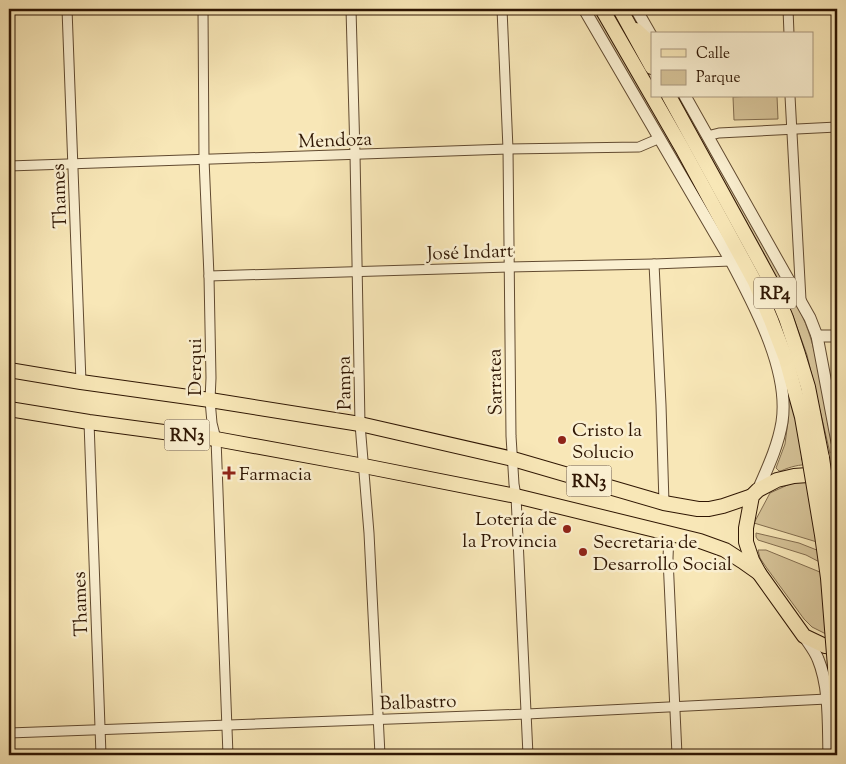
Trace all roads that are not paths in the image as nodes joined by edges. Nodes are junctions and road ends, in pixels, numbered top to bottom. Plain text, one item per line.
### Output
1 (67, 9) edge
2 (203, 9) edge
3 (351, 9) edge
4 (502, 9) edge
5 (584, 9) edge
6 (602, 9) edge
7 (636, 9) edge
8 (788, 9) edge
9 (623, 13) edge
10 (789, 32) edge
11 (651, 35) edge
12 (651, 44) edge
13 (651, 65) edge
14 (651, 94) edge
15 (653, 98) edge
16 (670, 98) edge
17 (686, 98) edge
18 (790, 98) edge
19 (837, 127) edge
20 (792, 130) junction
21 (707, 136) junction
22 (660, 138) junction
23 (508, 149) junction
24 (355, 154) junction
25 (204, 159) junction
26 (74, 163) junction
27 (9, 166) edge
28 (731, 260) junction
29 (654, 264) junction
30 (509, 267) junction
31 (358, 272) junction
32 (210, 276) junction
33 (801, 303) junction
34 (817, 336) junction
35 (837, 336) edge
36 (9, 370) edge
37 (81, 382) junction
38 (210, 400) junction
39 (9, 409) edge
40 (88, 422) junction
41 (360, 424) junction
42 (216, 439) junction
43 (837, 442) edge
44 (816, 458) junction
45 (513, 459) junction
46 (364, 466) junction
47 (837, 480) edge
48 (755, 493) junction
49 (516, 496) junction
50 (664, 503) junction
51 (669, 534) junction
52 (837, 559) edge
53 (759, 573) junction
54 (804, 636) junction
55 (837, 648) edge
56 (832, 703) edge
57 (675, 707) junction
58 (527, 714) junction
59 (379, 719) junction
60 (227, 725) junction
61 (100, 731) junction
62 (9, 733) edge
63 (101, 755) edge
64 (228, 755) edge
65 (380, 755) edge
66 (528, 755) edge
67 (677, 755) edge
68 (829, 755) edge

1 - 26 street, Thames
2 - 25 street, Derqui
3 - 24 street, Pampa
4 - 23 street, Sarratea
5 - 22 street
6 - 14 main road, RP4
7 - 11 street
8 - 10 street
9 - 12 main road
9 - 13 main road
15 - 44 main road, RP4
16 - 44 main road, RP4
17 - 21 street
18 - 20 street
19 - 20 street
20 - 21 street
20 - 33 street
21 - 33 street
22 - 23 street, Mendoza
22 - 28 street
23 - 24 street, Mendoza
23 - 30 street, Sarratea
24 - 25 street, Mendoza
24 - 31 street, Pampa
25 - 26 street, Mendoza
25 - 32 street, Derqui
26 - 27 street, Mendoza
26 - 37 street, Thames
28 - 29 street, José Indart
28 - 48 street
29 - 30 street, José Indart
29 - 50 street
30 - 31 street, José Indart
30 - 45 street, Sarratea
31 - 32 street, José Indart
31 - 41 street, Pampa
32 - 38 street, Derqui
33 - 34 street
34 - 35 street
34 - 43 street
36 - 37 main road, RN3
37 - 38 main road, RN3
38 - 41 main road, RN3
38 - 42 street, Derqui
39 - 40 main road, RN3
40 - 42 main road, RN3
40 - 61 street, Thames
41 - 45 main road, RN3
41 - 46 street, Pampa
42 - 46 main road, RN3
42 - 60 street, Derqui
44 - 52 main road, RP4, bridge
44 - 56 main road, RP4, bridge
45 - 49 street, Sarratea
45 - 50 main road, RN3
46 - 49 main road, RN3
46 - 59 street, Pampa
47 - 48 main road, RN3
48 - 50 main road, RN3
48 - 53 main road, RN3
49 - 51 main road, RN3
49 - 58 street, Sarratea
51 - 53 main road, RN3
51 - 57 street
53 - 54 main road, RN3
54 - 55 main road
54 - 56 street
56 - 57 street, Balbastro
56 - 68 street
57 - 58 street, Balbastro
57 - 67 street
58 - 59 street, Balbastro
58 - 66 street, Sarratea
59 - 60 street, Balbastro
59 - 65 street, Pampa
60 - 61 street, Balbastro
60 - 64 street, Derqui
61 - 62 street, Balbastro
61 - 63 street, Thames

